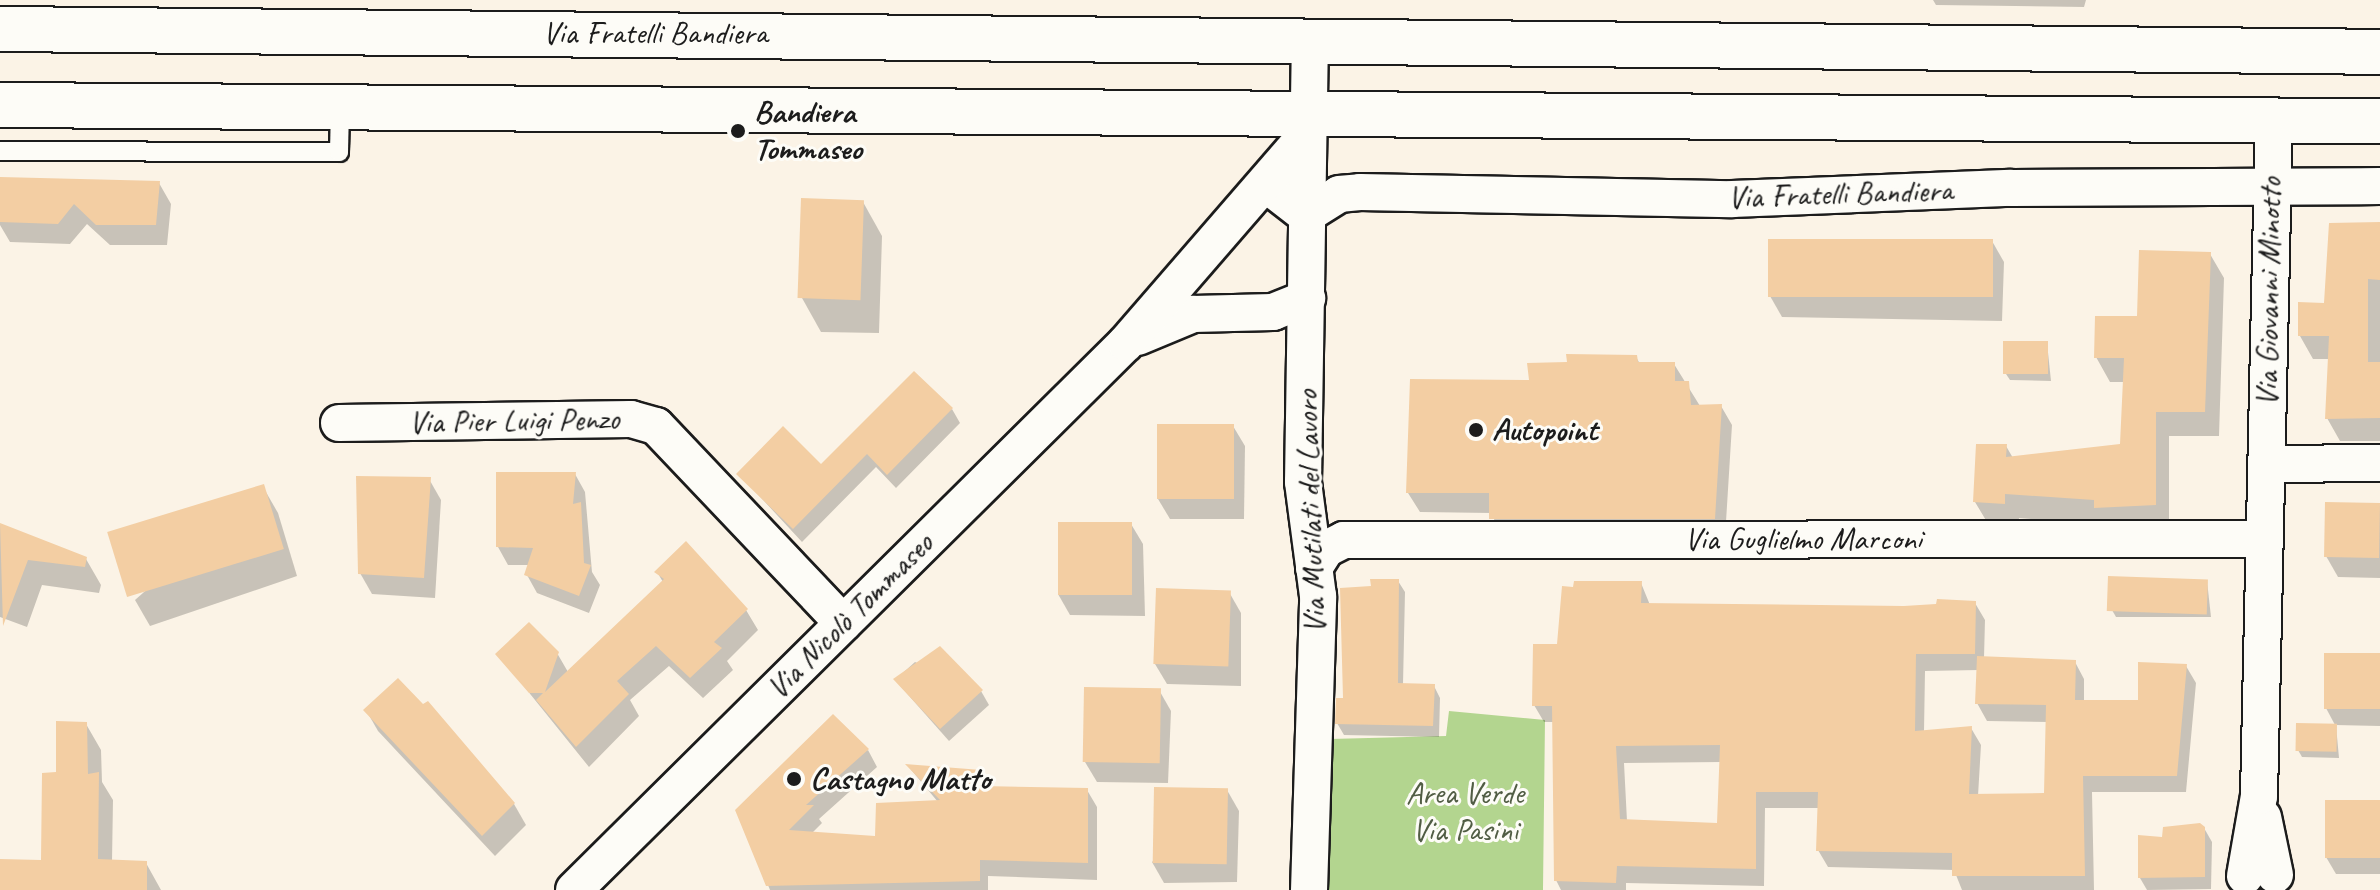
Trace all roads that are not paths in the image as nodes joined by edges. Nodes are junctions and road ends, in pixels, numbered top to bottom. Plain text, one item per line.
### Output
1 (0, 29) edge
2 (1310, 38) junction
3 (2380, 52) edge
4 (0, 105) edge
5 (340, 107) junction
6 (2274, 120) junction
7 (2380, 121) edge
8 (1307, 124) junction
9 (0, 151) edge
10 (1266, 184) junction
11 (2269, 184) junction
12 (2380, 186) edge
13 (1306, 215) junction
14 (1180, 280) junction
15 (1307, 298) junction
16 (1193, 314) junction
17 (1126, 343) junction
18 (339, 423) dead end
19 (2380, 463) edge
20 (2267, 464) junction
21 (1306, 500) junction
22 (2262, 539) junction
23 (1344, 540) junction
24 (1314, 568) junction
25 (843, 623) junction
26 (2271, 884) edge
27 (574, 890) edge
28 (1309, 890) edge

1 - 2 main road, Via Fratelli Bandiera
2 - 3 main road, Via Fratelli Bandiera
2 - 8 street
4 - 5 main road
5 - 8 main road
5 - 9 lane
6 - 7 main road
6 - 8 main road
6 - 11 street, Via Giovanni Minotto
8 - 10 street, Via Nicolò Tommaseo
8 - 13 street, Via Mutilati del Lavoro
10 - 13 street
10 - 14 street, Via Nicolò Tommaseo
11 - 12 street, Via Fratelli Bandiera
11 - 13 street, Via Fratelli Bandiera
11 - 20 street, Via Giovanni Minotto
13 - 15 street, Via Mutilati del Lavoro
14 - 16 street
14 - 17 street, Via Nicolò Tommaseo
15 - 16 street, Via Nicolò Tommaseo
15 - 21 street, Via Mutilati del Lavoro
16 - 17 street, Via Nicolò Tommaseo
17 - 25 street, Via Nicolò Tommaseo
18 - 25 street, Via Pier Luigi Penzo
19 - 20 street
20 - 22 street, Via Giovanni Minotto
21 - 23 street
21 - 24 street, Via Mutilati del Lavoro
22 - 23 street, Via Guglielmo Marconi
22 - 26 street, Via Giovanni Minotto
23 - 24 street
24 - 28 street, Via Mutilati del Lavoro
25 - 27 street, Via Nicolò Tommaseo

